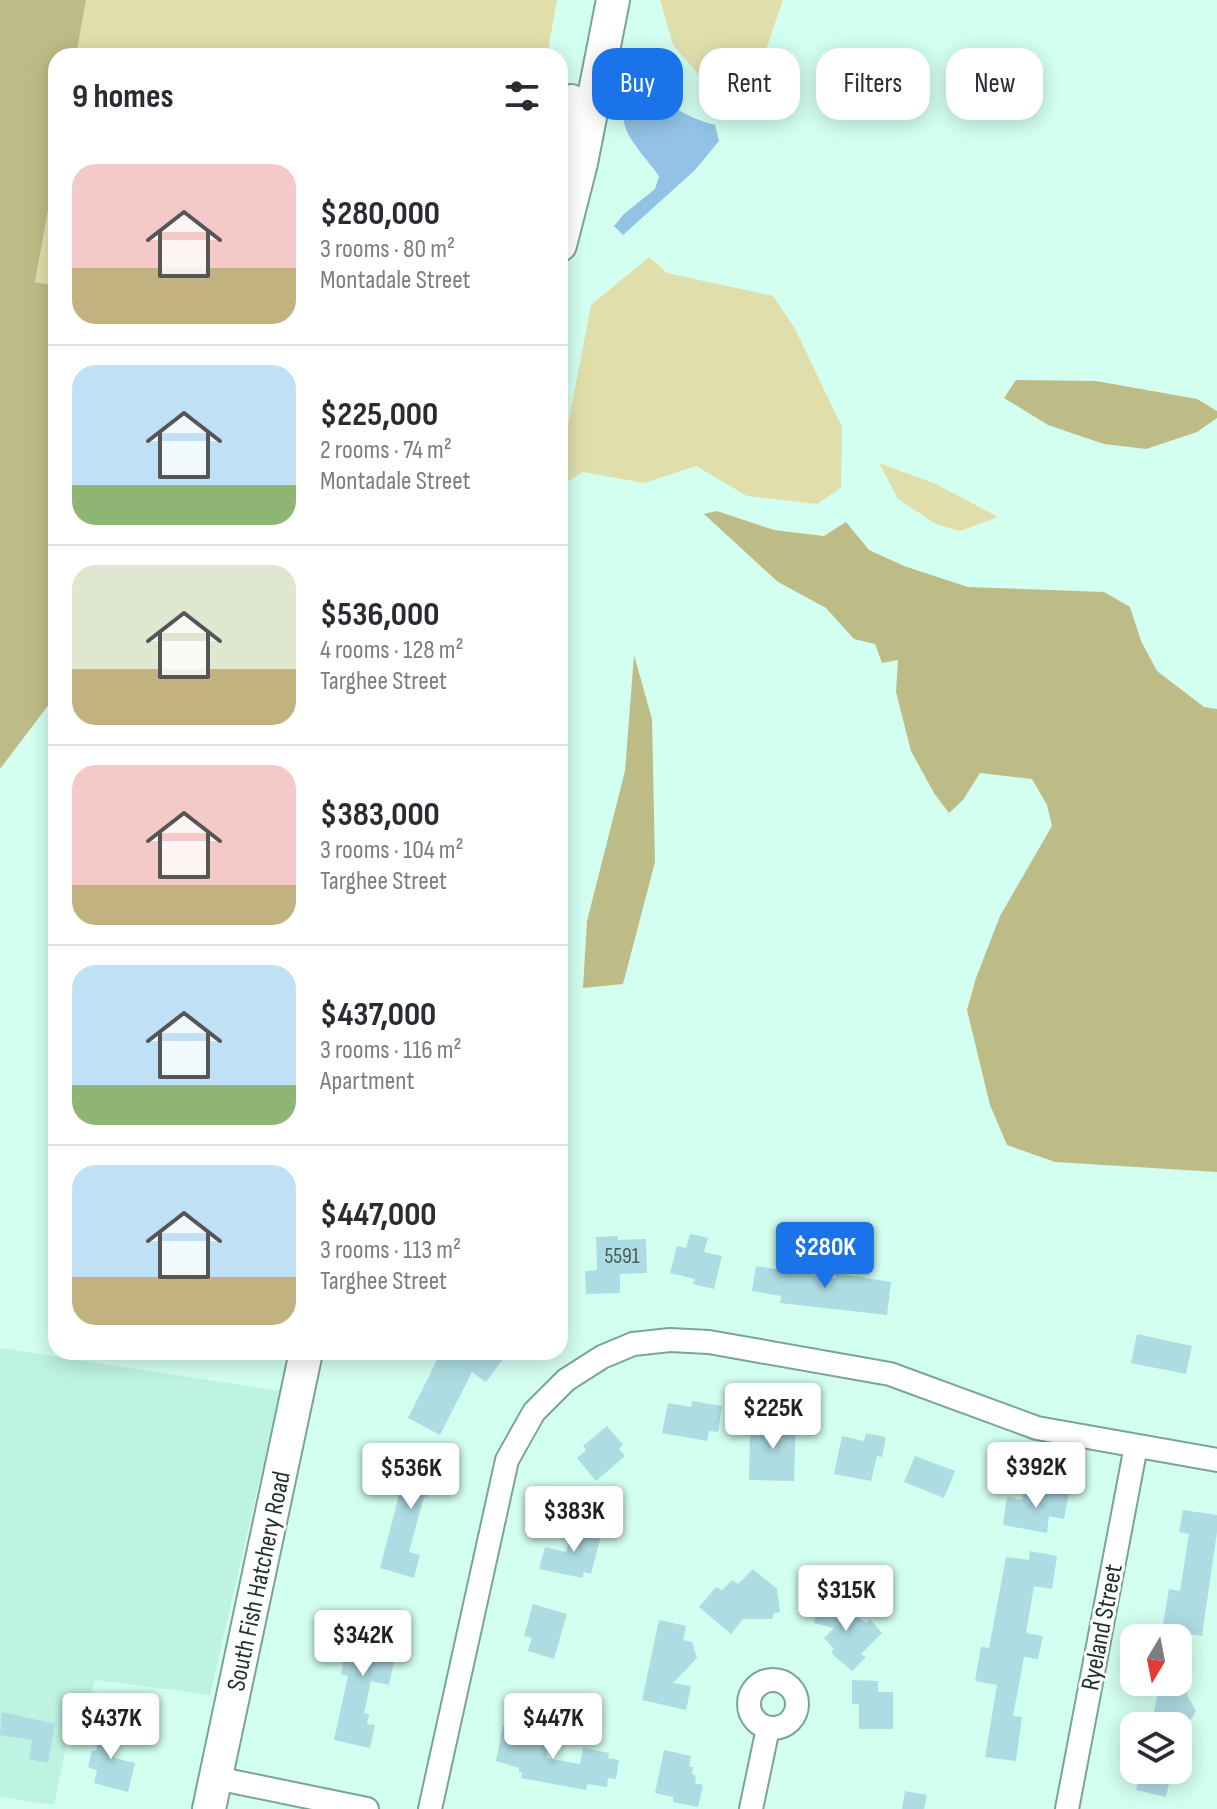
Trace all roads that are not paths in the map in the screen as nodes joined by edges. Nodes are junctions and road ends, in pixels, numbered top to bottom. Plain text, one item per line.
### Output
1 (591, 0) edge
2 (613, 0) edge
3 (568, 113) edge
4 (568, 214) edge
5 (304, 1360) edge
6 (1136, 1446) junction
7 (1217, 1460) edge
8 (768, 1728) dead end
9 (212, 1794) edge
10 (367, 1809) edge
11 (430, 1809) edge
12 (751, 1809) edge
13 (1067, 1809) edge

1 - 3 main road
2 - 4 main road
5 - 9 main road, South Fish Hatchery Road
6 - 7 street
6 - 11 street
6 - 13 street, Ryeland Street
8 - 12 street
9 - 10 street

